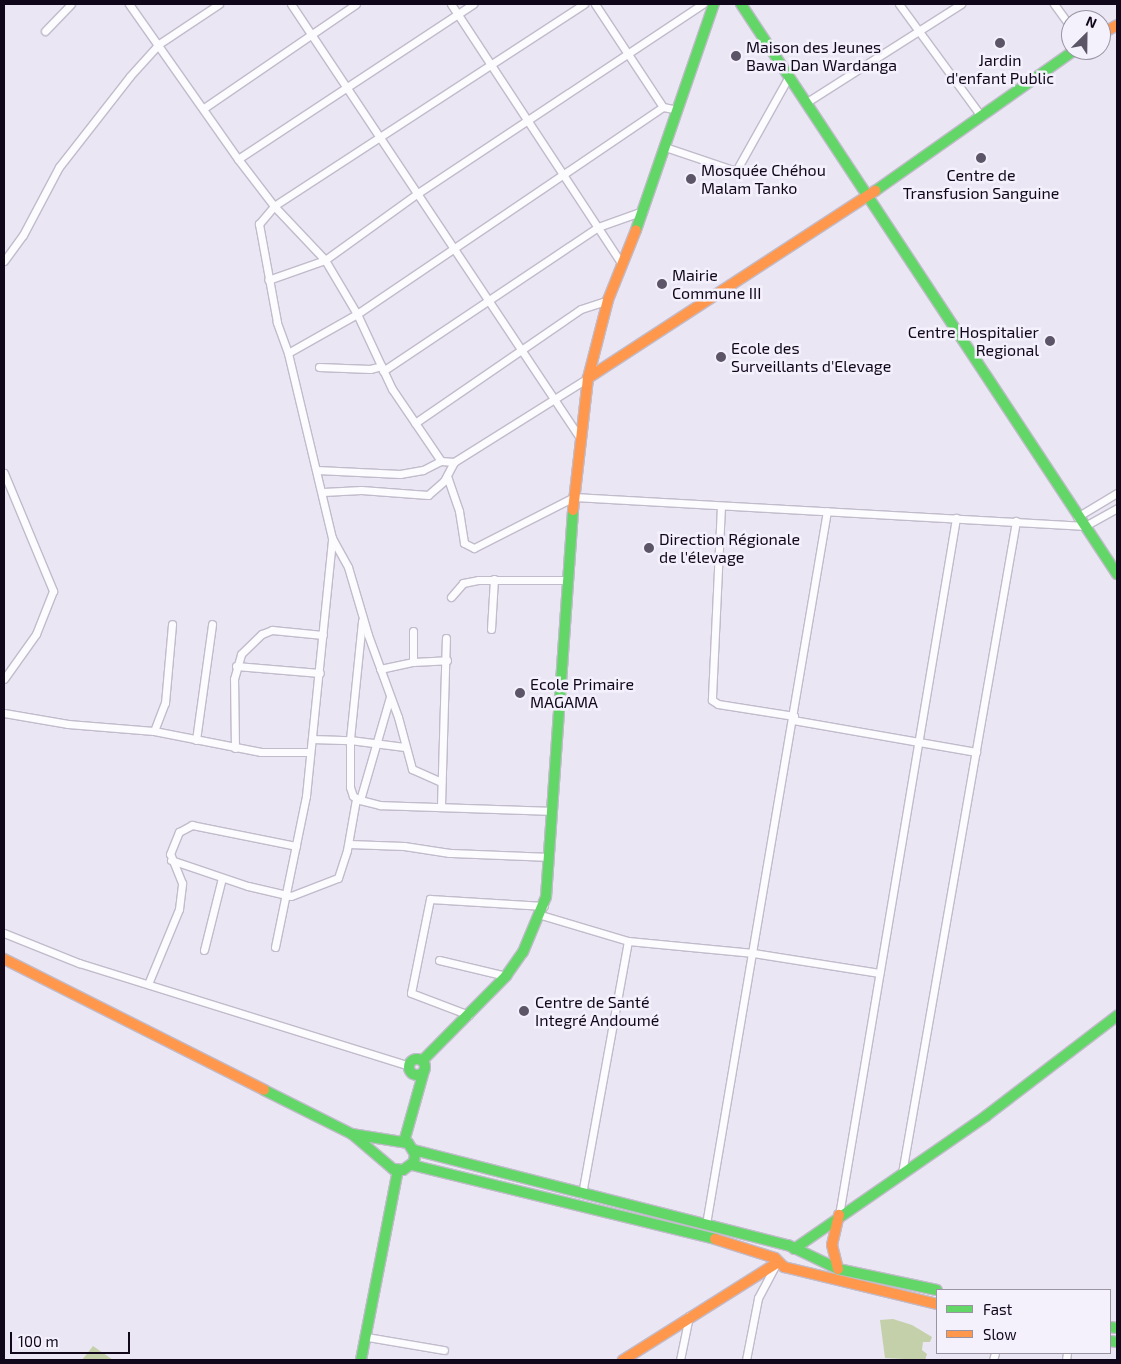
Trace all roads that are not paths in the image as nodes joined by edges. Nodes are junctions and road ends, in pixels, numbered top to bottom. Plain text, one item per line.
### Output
1 (71, 4) edge
2 (129, 4) edge
3 (219, 4) edge
4 (291, 4) edge
5 (356, 4) edge
6 (450, 4) edge
7 (473, 4) edge
8 (584, 4) edge
9 (596, 4) edge
10 (703, 4) edge
11 (714, 4) edge
12 (741, 4) edge
13 (898, 4) edge
14 (961, 4) edge
15 (457, 14) junction
16 (45, 31) dead end
17 (917, 31) junction
18 (311, 34) junction
19 (159, 44) junction
20 (628, 54) junction
21 (1061, 60) edge
22 (491, 65) junction
23 (789, 76) junction
24 (344, 87) junction
25 (807, 102) junction
26 (663, 107) junction
27 (204, 108) junction
28 (678, 110) junction
29 (981, 116) junction
30 (528, 121) junction
31 (379, 137) junction
32 (665, 147) junction
33 (238, 160) junction
34 (563, 174) junction
35 (418, 193) junction
36 (869, 196) junction
37 (274, 206) junction
38 (643, 211) junction
39 (598, 228) junction
40 (454, 248) junction
41 (325, 260) junction
42 (4, 261) edge
43 (622, 264) junction
44 (268, 280) junction
45 (608, 300) junction
46 (488, 301) junction
47 (357, 314) junction
48 (520, 348) junction
49 (288, 353) junction
50 (319, 367) dead end
51 (383, 368) junction
52 (588, 378) junction
53 (554, 399) junction
54 (415, 423) junction
55 (580, 438) junction
56 (441, 461) junction
57 (454, 462) junction
58 (318, 470) junction
59 (4, 473) edge
60 (447, 476) junction
61 (323, 492) junction
62 (1117, 493) edge
63 (574, 498) junction
64 (721, 506) junction
65 (1117, 508) edge
66 (828, 511) junction
67 (956, 518) junction
68 (1075, 519) junction
69 (1016, 521) junction
70 (1085, 526) junction
71 (332, 538) junction
72 (1117, 574) edge
73 (494, 579) junction
74 (568, 580) junction
75 (451, 597) dead end
76 (362, 618) junction
77 (172, 624) dead end
78 (212, 624) dead end
79 (490, 629) dead end
80 (413, 630) dead end
81 (322, 635) junction
82 (446, 638) dead end
83 (447, 660) junction
84 (413, 662) junction
85 (236, 666) junction
86 (380, 669) junction
87 (320, 673) junction
88 (4, 679) edge
89 (390, 698) junction
90 (4, 713) edge
91 (793, 718) junction
92 (154, 731) junction
93 (312, 739) junction
94 (196, 740) junction
95 (350, 740) junction
96 (919, 742) junction
97 (376, 743) junction
98 (405, 747) junction
99 (235, 748) junction
100 (310, 752) junction
101 (976, 752) junction
102 (441, 782) junction
103 (358, 799) junction
104 (441, 805) junction
105 (551, 811) junction
106 (349, 844) junction
107 (296, 846) junction
108 (547, 856) junction
109 (171, 860) junction
110 (222, 878) junction
111 (286, 897) junction
112 (542, 911) junction
113 (4, 933) edge
114 (628, 941) junction
115 (275, 947) dead end
116 (204, 950) dead end
117 (752, 953) junction
118 (4, 959) edge
119 (439, 960) dead end
120 (879, 973) junction
121 (506, 976) junction
122 (148, 984) junction
123 (469, 1015) junction
124 (1117, 1016) edge
125 (423, 1066) junction
126 (411, 1070) junction
127 (417, 1098) junction
128 (352, 1134) junction
129 (400, 1142) junction
130 (414, 1150) junction
131 (386, 1160) junction
132 (412, 1165) junction
133 (398, 1170) junction
134 (902, 1174) junction
135 (582, 1194) junction
136 (839, 1214) junction
137 (706, 1224) junction
138 (792, 1249) junction
139 (776, 1261) junction
140 (791, 1266) junction
141 (838, 1269) junction
142 (936, 1290) edge
143 (936, 1304) edge
144 (689, 1316) junction
145 (367, 1337) junction
146 (444, 1350) dead end
147 (361, 1360) edge
148 (623, 1360) edge
149 (680, 1360) edge
150 (746, 1360) edge

1 - 16 street
2 - 19 street
3 - 19 street
4 - 18 street
5 - 18 street
6 - 15 street
7 - 15 street
8 - 22 street
9 - 20 street
10 - 20 street
11 - 28 street
12 - 23 street
13 - 17 street
14 - 17 street
15 - 22 street
15 - 24 street
17 - 25 street
17 - 29 street
18 - 24 street
18 - 27 street
19 - 27 street
19 - 42 street
20 - 26 street
20 - 30 street
21 - 29 street
22 - 30 street
22 - 31 street
23 - 25 street
23 - 32 street
24 - 31 street
24 - 33 street
25 - 36 street
26 - 28 street
26 - 34 street
27 - 33 street
28 - 32 street
29 - 36 street
30 - 34 street
30 - 35 street
31 - 35 street
31 - 37 street
32 - 38 street
33 - 37 street
34 - 39 street
34 - 40 street
35 - 40 street
35 - 41 street
36 - 52 street
36 - 68 street
37 - 41 street
37 - 44 street
38 - 39 street
38 - 43 street
39 - 43 street
39 - 46 street
40 - 46 street
40 - 47 street
41 - 44 street
41 - 47 street
43 - 45 street
44 - 49 street
45 - 48 street
45 - 52 street
46 - 48 street
46 - 51 street
47 - 49 street
47 - 51 street
48 - 53 street
48 - 54 street
49 - 58 street
50 - 51 street
51 - 54 street
52 - 53 street
52 - 55 street
53 - 55 street
53 - 57 street
54 - 56 street
55 - 63 street
56 - 57 street
56 - 58 street
57 - 60 street
58 - 61 street
59 - 88 street
60 - 61 street
60 - 63 street
61 - 71 street
62 - 68 street
63 - 64 street
63 - 74 street
64 - 66 street
64 - 91 street
65 - 70 street
66 - 67 street
66 - 91 street
67 - 69 street
67 - 96 street
68 - 69 street
68 - 70 street
69 - 101 street
70 - 72 street
71 - 76 street
71 - 81 street
73 - 74 street
73 - 75 street
73 - 79 street
74 - 105 street
76 - 86 street
76 - 95 street
77 - 92 street
78 - 94 street
80 - 84 street
81 - 85 street
81 - 87 street
82 - 83 street
83 - 84 street
83 - 102 street
84 - 86 street
85 - 87 street
85 - 99 street
86 - 89 street
87 - 93 street
89 - 97 street
89 - 98 street
90 - 92 street
91 - 96 street
91 - 117 street
92 - 94 street
93 - 95 street
93 - 100 street
94 - 99 street
95 - 97 street
95 - 103 street
96 - 101 street
96 - 120 street
97 - 98 street
97 - 103 street
98 - 102 street
99 - 100 street
100 - 107 street
101 - 134 street
102 - 104 street
103 - 104 street
103 - 106 street
104 - 105 street
105 - 108 street
106 - 108 street
106 - 111 street
107 - 109 street
107 - 111 street
108 - 112 street
109 - 110 street
109 - 122 street
110 - 111 street
110 - 116 street
111 - 115 street
112 - 114 street
112 - 121 street
112 - 123 street
113 - 122 street
114 - 117 street
114 - 135 street
117 - 120 street
117 - 137 street
118 - 128 street
119 - 121 street
120 - 136 street
121 - 123 street
122 - 126 street
123 - 125 street
124 - 134 street
125 - 126 street
125 - 127 street
126 - 127 street
127 - 129 street
128 - 129 street
128 - 131 street
129 - 130 street
129 - 131 street
130 - 132 street
130 - 135 street
131 - 133 street
132 - 133 street
132 - 139 street
133 - 145 street
134 - 136 street
135 - 137 street
136 - 138 street
136 - 141 street
137 - 138 street
138 - 139 street
138 - 140 street
138 - 141 street
139 - 140 street
139 - 144 street
139 - 150 street
140 - 143 street
141 - 142 street
144 - 148 street
144 - 149 street
145 - 146 street
145 - 147 street

